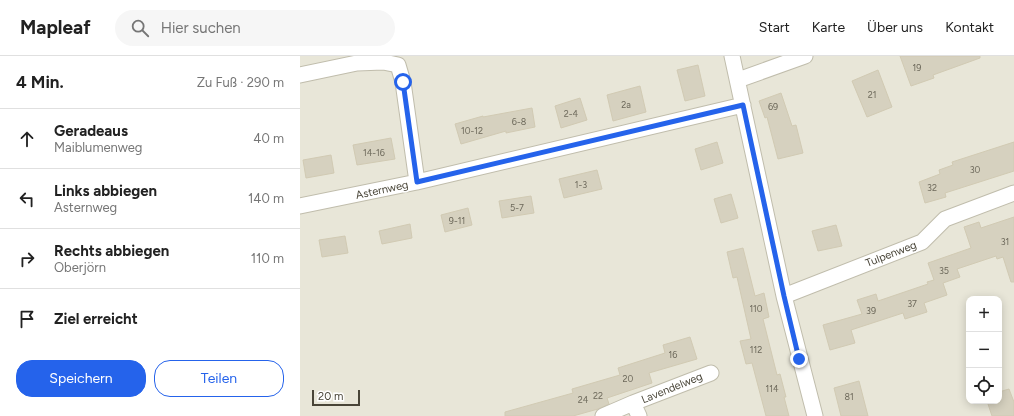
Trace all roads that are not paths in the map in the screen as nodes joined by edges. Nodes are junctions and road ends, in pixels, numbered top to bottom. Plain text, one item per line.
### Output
1 (732, 56) edge
2 (805, 56) edge
3 (300, 75) edge
4 (738, 80) junction
5 (743, 105) junction
6 (417, 182) junction
7 (1014, 193) edge
8 (300, 206) edge
9 (784, 296) junction
10 (711, 373) dead end
11 (636, 410) edge
12 (602, 416) edge
13 (814, 416) edge

1 - 4 street
2 - 4 street
3 - 6 street
4 - 5 street
5 - 6 street, Asternweg
5 - 9 street
6 - 8 street, Asternweg
7 - 9 street, Tulpenweg
9 - 13 street
10 - 11 street, Lavendelweg
11 - 12 street, Lavendelweg

